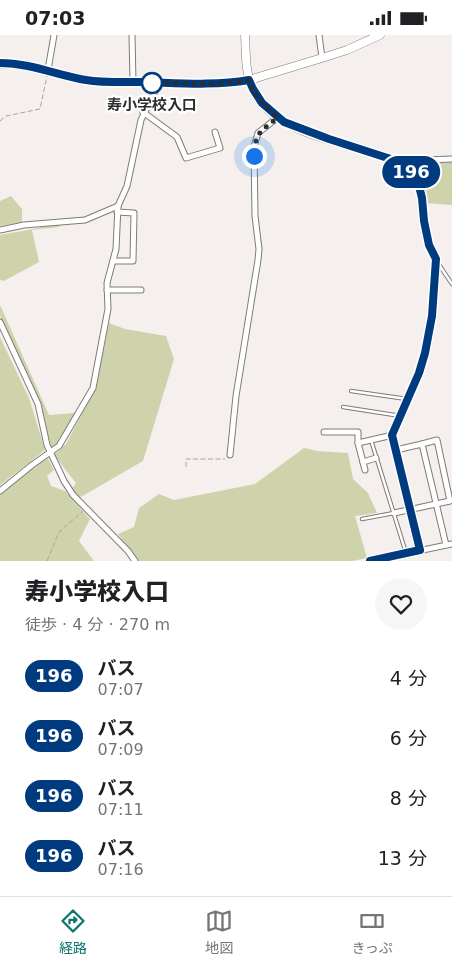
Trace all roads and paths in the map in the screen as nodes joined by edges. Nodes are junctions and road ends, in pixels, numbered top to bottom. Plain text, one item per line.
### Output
1 (54, 35) edge
2 (132, 35) edge
3 (245, 35) edge
4 (320, 35) edge
5 (380, 35) edge
6 (322, 59) junction
7 (0, 63) edge
8 (48, 70) junction
9 (249, 80) junction
10 (133, 82) junction
11 (159, 83) junction
12 (144, 112) junction
13 (277, 118) junction
14 (0, 121) edge
15 (215, 132) dead end
16 (353, 147) joint
17 (452, 159) edge
18 (395, 161) junction
19 (118, 206) junction
20 (117, 212) junction
21 (0, 230) edge
22 (436, 259) junction
23 (113, 261) junction
24 (452, 284) edge
25 (107, 290) junction
26 (141, 290) dead end
27 (0, 321) edge
28 (351, 391) dead end
29 (407, 399) junction
30 (344, 407) dead end
31 (401, 416) junction
32 (324, 432) dead end
33 (392, 435) junction
34 (371, 439) junction
35 (358, 443) junction
36 (422, 444) junction
37 (396, 450) junction
38 (50, 453) junction
39 (230, 455) joint
40 (376, 458) junction
41 (363, 462) junction
42 (186, 467) dead end
43 (365, 470) dead end
44 (0, 491) edge
45 (436, 504) junction
46 (85, 509) dead end
47 (410, 510) junction
48 (394, 513) junction
49 (362, 519) dead end
50 (449, 544) edge
51 (420, 550) junction
52 (406, 553) junction
53 (47, 561) edge
54 (135, 561) edge
55 (370, 561) edge

1 - 8 street
2 - 10 street
3 - 9 street
4 - 6 street
5 - 6 street
6 - 9 street
7 - 8 street
8 - 10 street
8 - 14 path
9 - 11 street
9 - 13 street
10 - 11 street
11 - 12 street
12 - 15 street
12 - 19 street
13 - 16 street
13 - 39 street
16 - 18 street
17 - 18 street
18 - 22 lane
19 - 20 street
19 - 21 street
20 - 23 street
20 - 23 street
22 - 24 lane
22 - 29 lane
23 - 25 street
25 - 26 street
25 - 38 street
27 - 38 street
28 - 29 lane
29 - 31 lane
30 - 31 lane
31 - 33 lane
32 - 35 street
33 - 34 street
33 - 37 street
34 - 35 street
34 - 40 lane
35 - 41 street
36 - 37 street
36 - 45 street
36 - 45 street
37 - 47 street
38 - 44 street
38 - 54 street
39 - 42 path
40 - 41 street
40 - 48 lane
41 - 43 street
45 - 47 street
45 - 50 street
46 - 53 path
47 - 48 street
47 - 51 street
48 - 49 lane
48 - 52 lane
50 - 51 street
51 - 52 street
52 - 55 street

